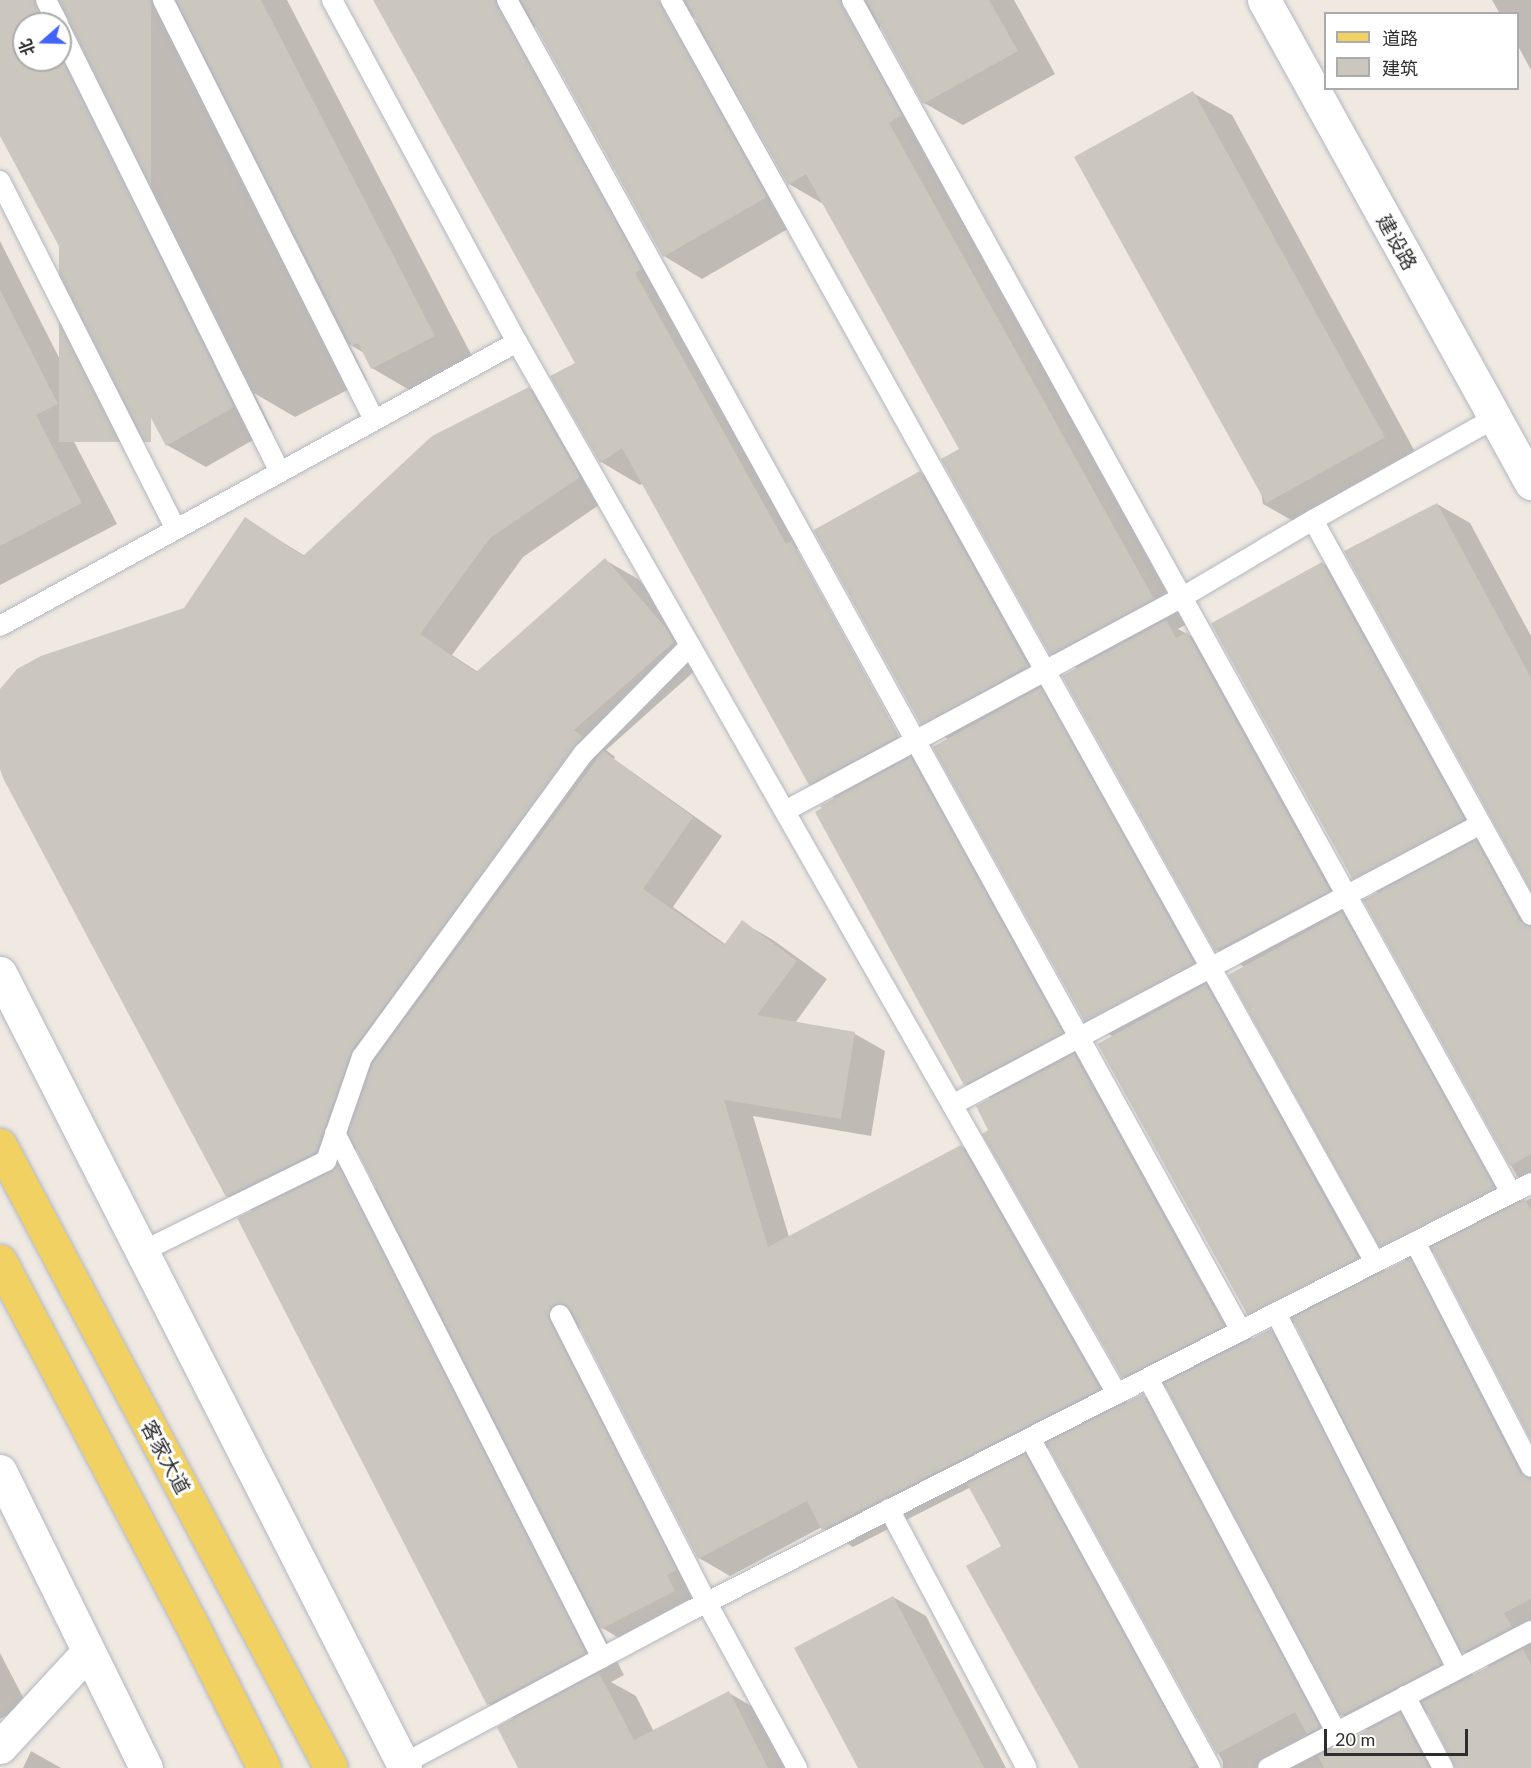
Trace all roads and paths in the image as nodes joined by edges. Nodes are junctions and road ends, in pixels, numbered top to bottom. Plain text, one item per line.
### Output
1 (163, 0) edge
2 (332, 0) edge
3 (507, 0) edge
4 (671, 0) edge
5 (852, 0) edge
6 (1264, 0) edge
7 (72, 53) edge
8 (0, 181) edge
9 (517, 342) junction
10 (1495, 418) junction
11 (374, 420) junction
12 (280, 472) junction
13 (1531, 483) edge
14 (1313, 520) junction
15 (176, 529) junction
16 (1181, 598) junction
17 (0, 626) edge
18 (690, 646) junction
19 (1045, 671) junction
20 (915, 741) junction
21 (785, 811) junction
22 (1481, 824) junction
23 (1346, 896) junction
24 (1531, 915) edge
25 (1211, 968) junction
26 (0, 974) edge
27 (1079, 1038) junction
28 (952, 1105) junction
29 (335, 1133) junction
30 (0, 1145) edge
31 (1531, 1183) edge
32 (1511, 1194) junction
33 (1415, 1242) junction
34 (143, 1251) junction
35 (0, 1261) edge
36 (1374, 1262) junction
37 (1276, 1313) junction
38 (560, 1315) dead end
39 (1241, 1331) junction
40 (1148, 1378) junction
41 (1117, 1394) junction
42 (1030, 1438) junction
43 (1531, 1467) edge
44 (0, 1471) edge
45 (890, 1509) junction
46 (707, 1603) junction
47 (1531, 1631) edge
48 (87, 1653) junction
49 (602, 1658) junction
50 (1457, 1669) junction
51 (1406, 1696) junction
52 (1336, 1732) junction
53 (0, 1747) edge
54 (404, 1766) edge
55 (1277, 1766) edge
56 (146, 1768) edge
57 (264, 1768) edge
58 (331, 1768) edge
59 (797, 1768) edge
60 (1027, 1768) edge
61 (1211, 1768) edge
62 (1443, 1768) edge

1 - 11 lane
2 - 9 lane
3 - 20 lane
4 - 19 lane
5 - 16 lane
6 - 10 street, 建设路
7 - 12 lane
8 - 15 lane
9 - 11 lane
9 - 18 lane
10 - 13 street, 建设路
10 - 14 lane
11 - 12 lane
12 - 15 lane
14 - 16 lane
14 - 22 lane
15 - 17 lane
16 - 19 lane
16 - 23 lane
18 - 21 lane
18 - 29 lane
19 - 20 lane
19 - 25 lane
20 - 21 lane
20 - 27 lane
21 - 28 lane
22 - 23 lane
22 - 24 lane
23 - 25 lane
23 - 32 lane
25 - 27 lane
25 - 36 lane
26 - 34 street
27 - 28 lane
27 - 39 lane
28 - 41 lane
29 - 34 lane
29 - 49 lane
30 - 58 main road, 客家大道
31 - 32 lane
32 - 33 lane
33 - 36 lane
33 - 43 lane
34 - 54 street
35 - 57 main road
36 - 37 lane
37 - 39 lane
37 - 50 lane
38 - 46 lane
39 - 40 lane
40 - 41 lane
40 - 52 lane
41 - 42 lane
42 - 45 lane
42 - 61 lane
44 - 48 street
45 - 46 lane
45 - 60 lane
46 - 49 lane
46 - 59 lane
47 - 50 lane
48 - 53 street
48 - 56 street
49 - 54 lane
50 - 51 lane
51 - 52 lane
51 - 62 lane
52 - 55 lane

